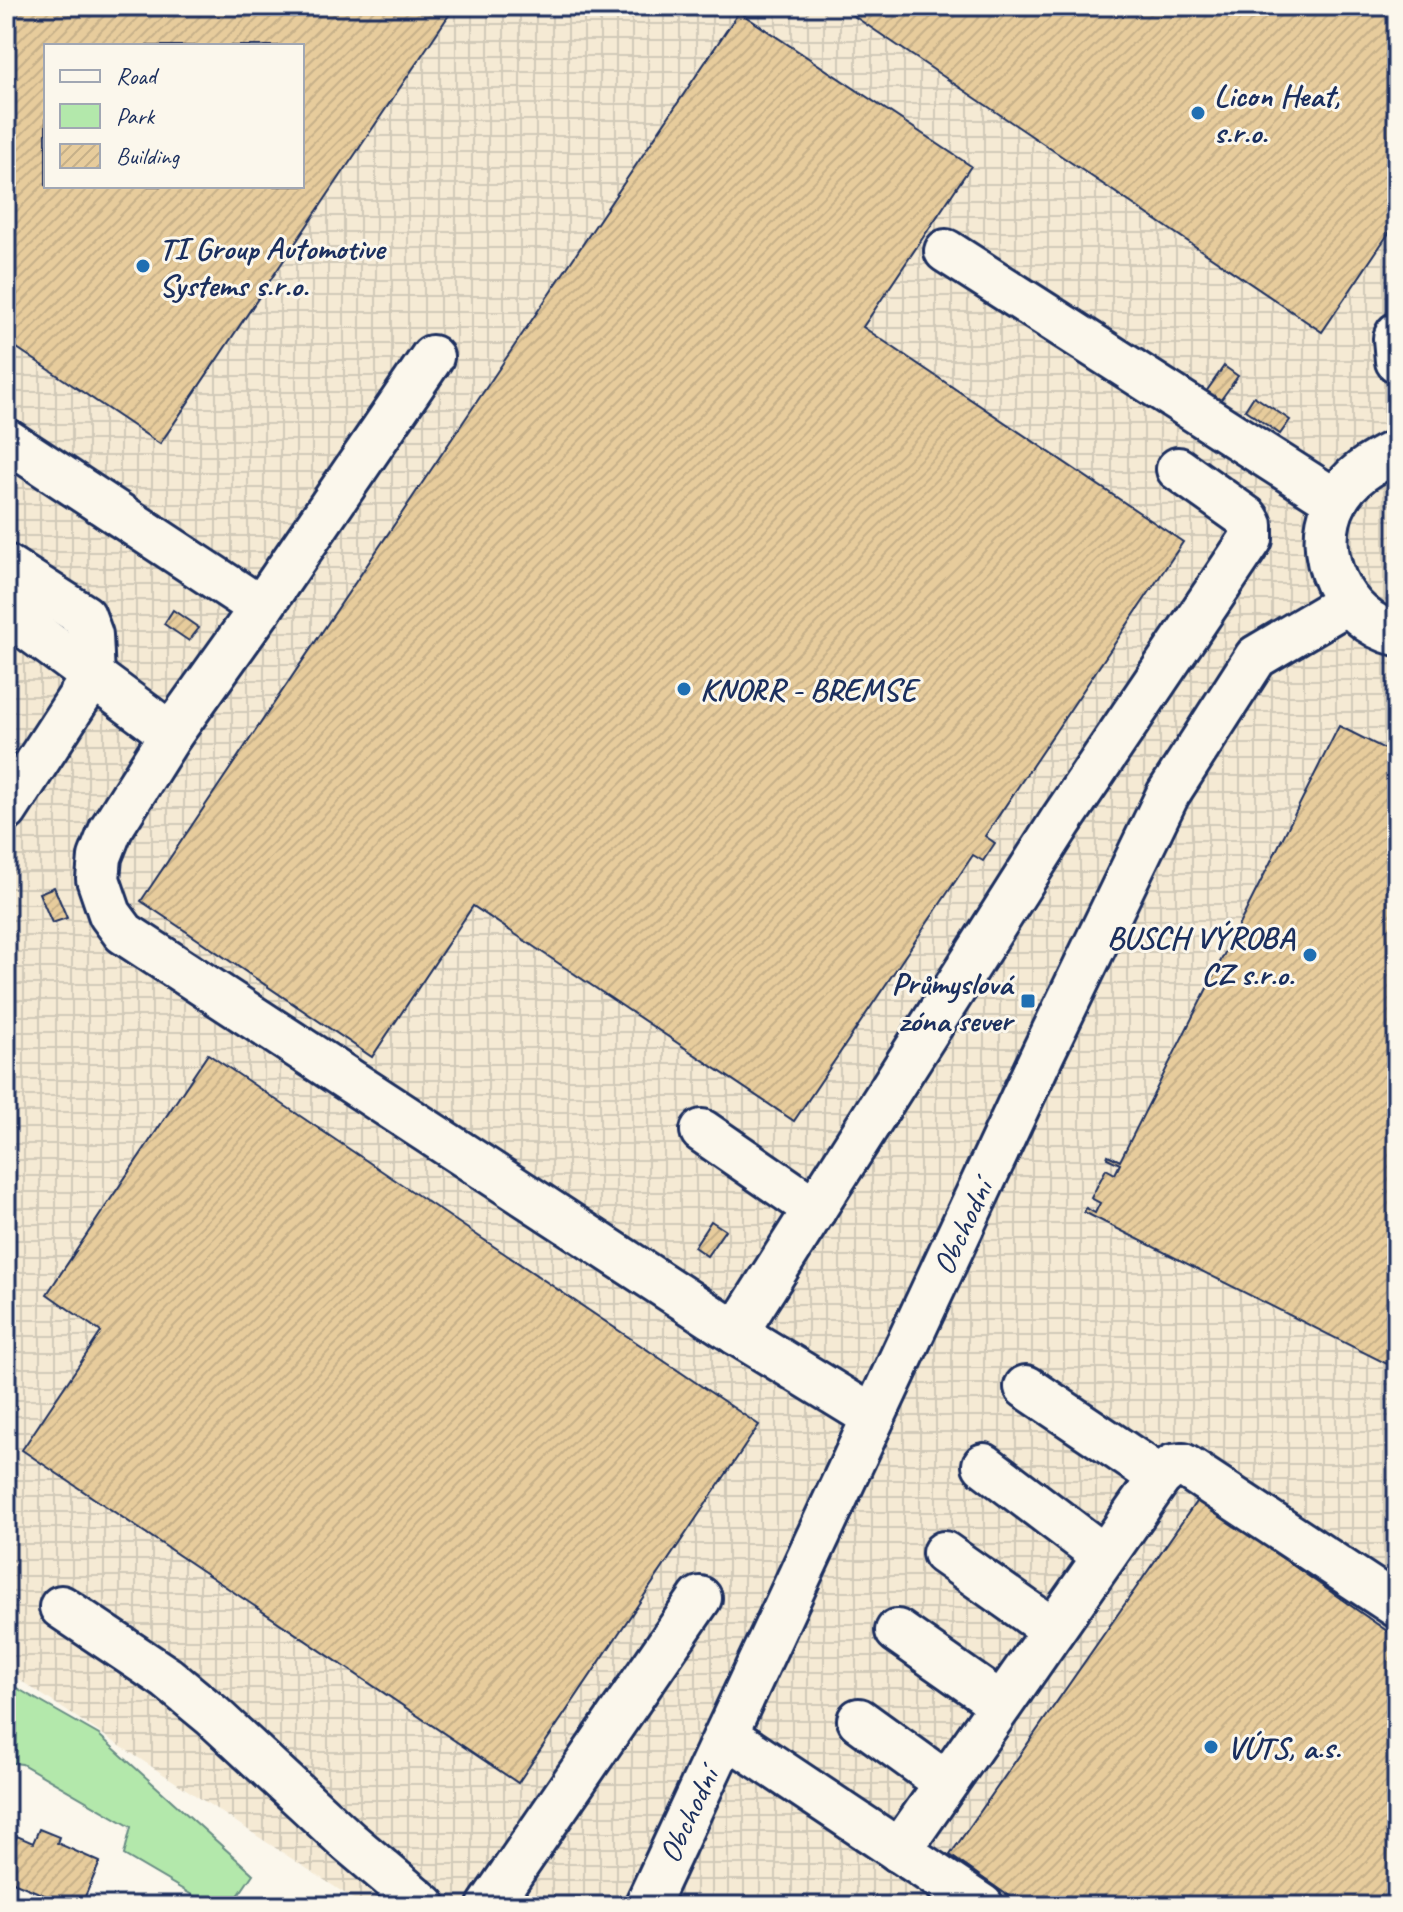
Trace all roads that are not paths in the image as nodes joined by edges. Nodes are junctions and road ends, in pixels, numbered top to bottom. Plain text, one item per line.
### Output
1 (946, 251) dead end
2 (432, 357) dead end
3 (6, 440) edge
4 (1397, 451) edge
5 (1178, 469) dead end
6 (1336, 501) junction
7 (6, 566) edge
8 (1347, 603) junction
9 (261, 608) junction
10 (9, 622) edge
11 (1397, 634) edge
12 (93, 676) junction
13 (171, 734) junction
14 (6, 810) edge
15 (702, 1131) dead end
16 (815, 1209) junction
17 (736, 1333) junction
18 (1026, 1387) dead end
19 (873, 1417) junction
20 (984, 1465) dead end
21 (1160, 1477) junction
22 (944, 1553) dead end
23 (1104, 1556) junction
24 (700, 1598) dead end
25 (1397, 1606) edge
26 (61, 1607) dead end
27 (1053, 1630) junction
28 (897, 1631) dead end
29 (1001, 1704) junction
30 (859, 1720) dead end
31 (726, 1735) junction
32 (946, 1783) junction
33 (899, 1851) junction
34 (425, 1906) edge
35 (489, 1906) edge
36 (646, 1906) edge
37 (982, 1906) edge

1 - 6 street
2 - 9 street
3 - 9 street
4 - 6 street
5 - 16 street
6 - 8 street
7 - 12 street
8 - 11 street
8 - 19 street, Obchodní
9 - 13 street
10 - 12 street
12 - 13 street
12 - 14 street
13 - 17 street
15 - 16 street
16 - 17 street
17 - 19 street
18 - 21 street
19 - 31 street, Obchodní
20 - 23 street
21 - 23 street
21 - 25 street
22 - 27 street
23 - 27 street
24 - 35 street
26 - 34 street
27 - 29 street
28 - 29 street
29 - 32 street
30 - 32 street
31 - 33 street
31 - 36 street, Obchodní
32 - 33 street
33 - 37 street

